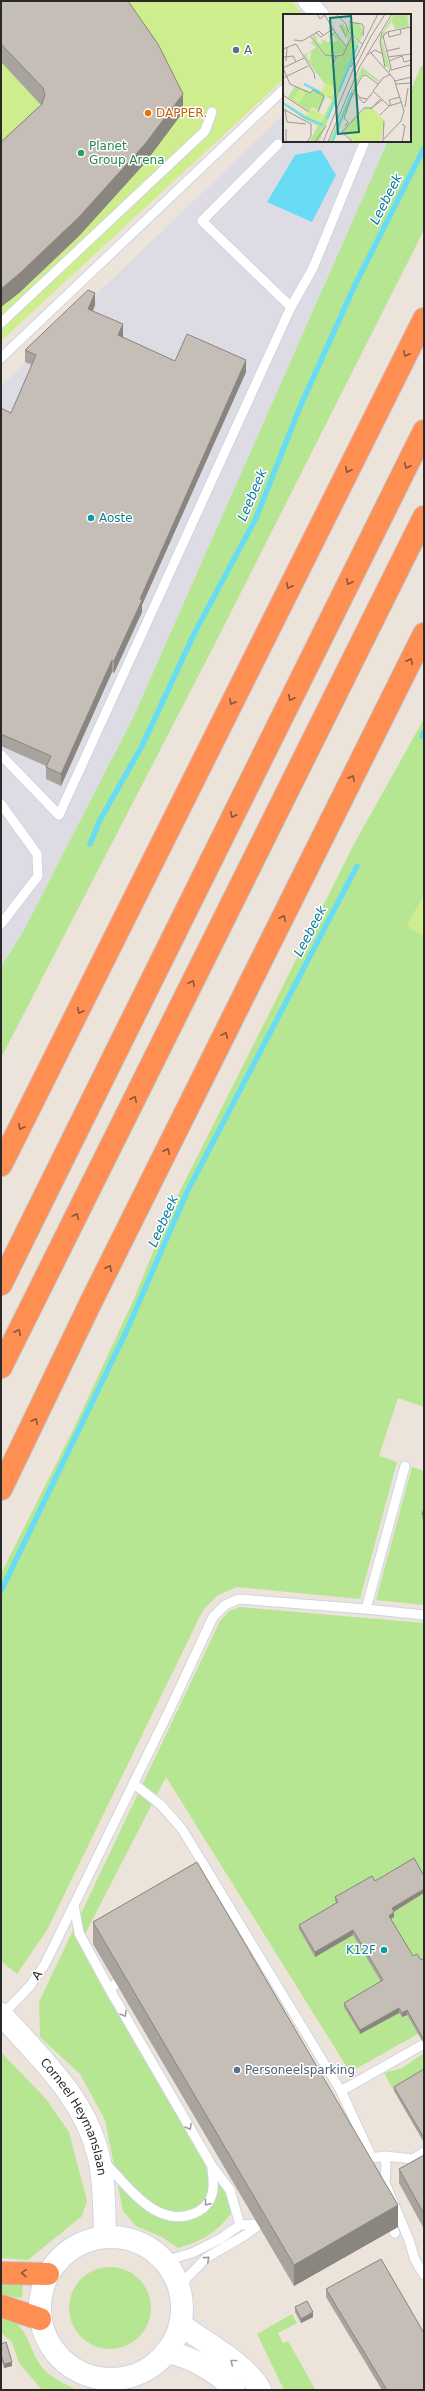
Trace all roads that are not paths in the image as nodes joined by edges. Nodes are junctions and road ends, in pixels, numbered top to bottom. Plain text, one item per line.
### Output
1 (307, 1) edge
2 (319, 14) edge
3 (283, 90) edge
4 (212, 112) dead end
5 (365, 142) edge
6 (278, 144) dead end
7 (291, 307) junction
8 (424, 319) edge
9 (1, 324) edge
10 (1, 358) edge
11 (424, 431) edge
12 (424, 517) edge
13 (424, 634) edge
14 (1, 755) edge
15 (1, 804) edge
16 (1, 924) edge
17 (1, 1165) edge
18 (1, 1284) edge
19 (1, 1367) edge
20 (18, 1456) junction
21 (405, 1466) dead end
22 (1, 1489) edge
23 (1, 1496) edge
24 (366, 1609) junction
25 (424, 1615) edge
26 (134, 1783) junction
27 (74, 1905) junction
28 (127, 1971) edge
29 (110, 1990) junction
30 (1, 2015) edge
31 (424, 2044) edge
32 (341, 2091) junction
33 (424, 2152) edge
34 (384, 2156) junction
35 (99, 2157) junction
36 (372, 2158) junction
37 (361, 2163) edge
38 (212, 2166) junction
39 (276, 2213) edge
40 (383, 2213) edge
41 (258, 2224) junction
42 (240, 2225) junction
43 (395, 2233) dead end
44 (106, 2236) junction
45 (164, 2261) junction
46 (1, 2273) edge
47 (48, 2274) junction
48 (424, 2275) edge
49 (179, 2286) junction
50 (1, 2306) edge
51 (40, 2319) junction
52 (180, 2324) junction
53 (166, 2352) junction
54 (105, 2384) edge
55 (234, 2390) edge
56 (260, 2390) edge

1 - 2 street
3 - 10 lane
4 - 9 lane
5 - 7 lane
6 - 7 lane
7 - 14 lane
8 -> 17 highway
11 -> 18 highway
19 -> 12 highway
20 -> 13 highway
15 - 16 lane
20 - 22 highway
20 - 23 highway
21 - 24 lane
24 - 25 lane, A
24 - 26 lane, A
26 - 27 lane, A
26 - 32 lane
27 - 29 lane
27 - 30 lane, A
28 - 29 lane
29 -> 38 lane
30 - 35 street, Corneel Heymanslaan
31 - 32 lane
32 - 36 lane
33 - 34 lane
34 - 36 lane
34 - 48 lane
38 -> 35 lane
35 - 44 street, Corneel Heymanslaan
36 - 37 lane
38 - 42 lane
39 - 41 lane
40 - 43 lane
41 - 42 lane
49 -> 41 lane
42 - 45 lane
44 - 45 street
44 - 47 street
45 - 49 street
47 -> 46 highway
47 - 51 street
49 - 52 street
50 - 51 highway
51 - 54 street
52 - 53 street
56 -> 52 street
53 - 54 street
53 - 55 street

